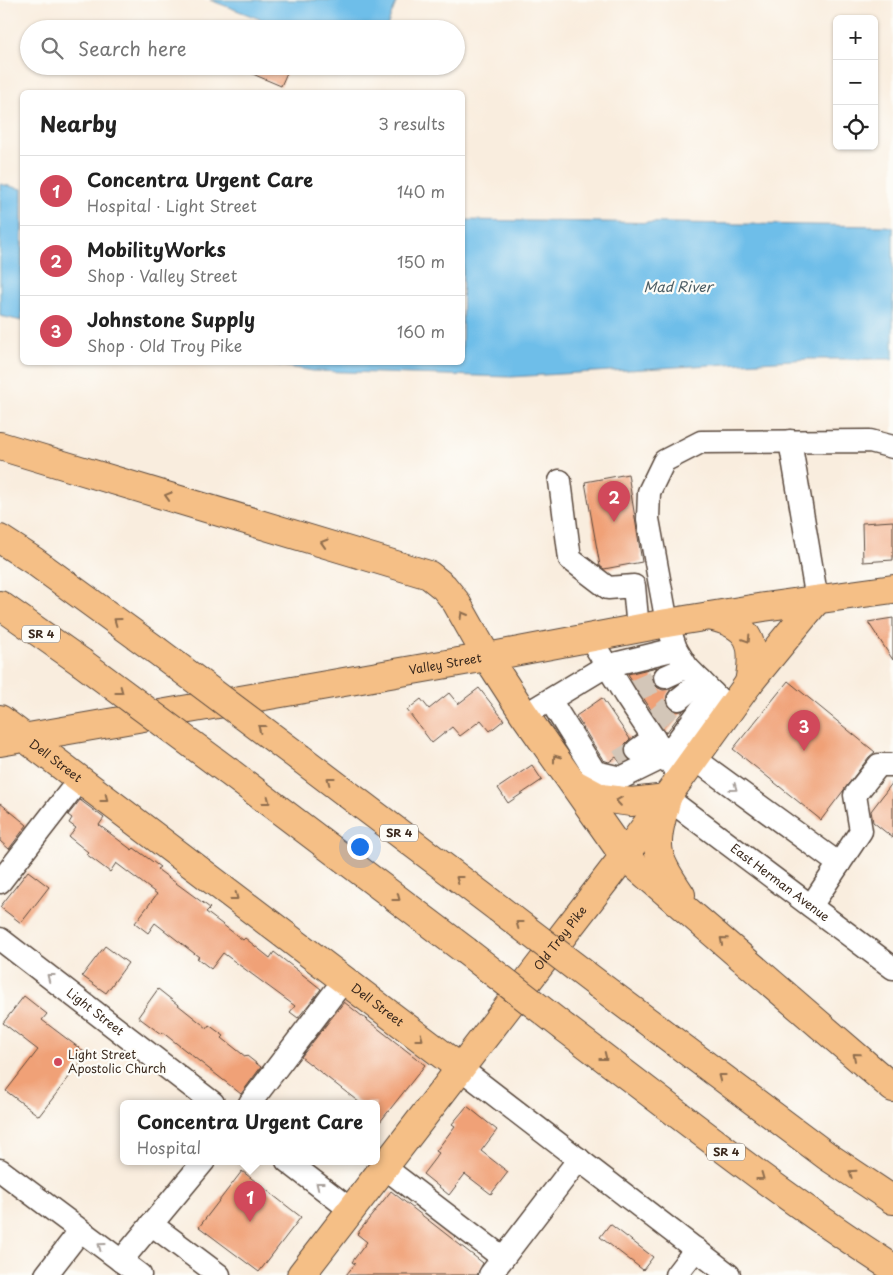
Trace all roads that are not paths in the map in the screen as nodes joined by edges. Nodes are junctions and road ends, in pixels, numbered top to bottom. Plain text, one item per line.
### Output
1 (790, 441) junction
2 (0, 446) edge
3 (893, 447) edge
4 (560, 482) dead end
5 (0, 539) edge
6 (893, 589) edge
7 (817, 600) junction
8 (0, 605) edge
9 (709, 616) junction
10 (667, 623) junction
11 (638, 629) junction
12 (590, 638) junction
13 (487, 657) junction
14 (606, 666) junction
15 (665, 677) tunnel mouth
16 (701, 680) junction
17 (749, 683) junction
18 (679, 699) tunnel mouth
19 (550, 700) junction
20 (524, 714) junction
21 (0, 719) edge
22 (12, 740) edge
23 (641, 747) junction
24 (893, 765) edge
25 (681, 778) junction
26 (79, 780) junction
27 (575, 784) junction
28 (624, 856) junction
29 (838, 864) junction
30 (0, 882) edge
31 (811, 906) junction
32 (694, 915) junction
33 (0, 939) edge
34 (893, 968) edge
35 (344, 980) junction
36 (460, 1068) junction
37 (893, 1088) edge
38 (209, 1100) edge
39 (252, 1100) edge
40 (579, 1159) junction
41 (201, 1165) edge
42 (292, 1165) edge
43 (384, 1168) junction
44 (0, 1170) edge
45 (893, 1200) edge
46 (351, 1210) junction
47 (151, 1224) junction
48 (80, 1230) junction
49 (696, 1249) junction
50 (121, 1261) junction
51 (497, 1267) edge
52 (893, 1268) edge
53 (46, 1275) edge
54 (140, 1275) edge
55 (218, 1275) edge
56 (301, 1275) edge
57 (676, 1275) edge
58 (729, 1275) edge

1 - 3 street
1 - 7 street
1 - 10 street
13 -> 2 main road
4 - 11 street
45 -> 5 main road, SR 4, bridge
6 - 7 main road, Valley Street
7 - 9 main road, Valley Street
7 - 17 main road, Old Troy Pike
8 -> 52 main road, SR 4, bridge
9 - 10 main road, Valley Street
9 -> 17 main road
10 - 11 main road, Valley Street
10 - 16 street
11 - 12 main road, Valley Street
12 - 13 main road, Valley Street
12 - 14 street
13 - 20 main road
13 - 22 main road, Valley Street
14 - 16 street
14 - 19 street
14 - 23 street
15 - 16 street
16 - 17 main road, Old Troy Pike
16 - 18 street
16 - 23 street
16 - 25 main road, Old Troy Pike
19 - 20 street
19 - 23 street
27 -> 20 main road
21 - 22 main road, Dell Street
22 - 26 main road, Dell Street
23 - 25 street
24 - 29 street
25 -> 27 main road
25 - 28 main road, Old Troy Pike
25 -> 29 street
25 - 31 street, East Herman Avenue
25 - 32 main road
26 - 30 street
26 -> 35 main road, Dell Street
27 - 28 main road
28 - 32 main road
28 - 36 main road, Old Troy Pike
29 - 31 street
31 - 34 street, East Herman Avenue
37 -> 32 main road
38 -> 33 street, Light Street
35 -> 36 main road, Dell Street
35 - 39 street
36 - 40 street, Dell Street
36 - 43 main road, Old Troy Pike
40 - 49 street, Dell Street
40 - 51 street
41 - 47 street
46 -> 42 street
43 - 46 main road, Old Troy Pike
43 - 51 street
44 - 48 street
46 - 56 main road, Old Troy Pike
47 - 50 street
47 - 55 street
50 -> 48 street
48 - 53 street
49 - 57 street
49 - 58 street, Dell Street
50 - 54 street

